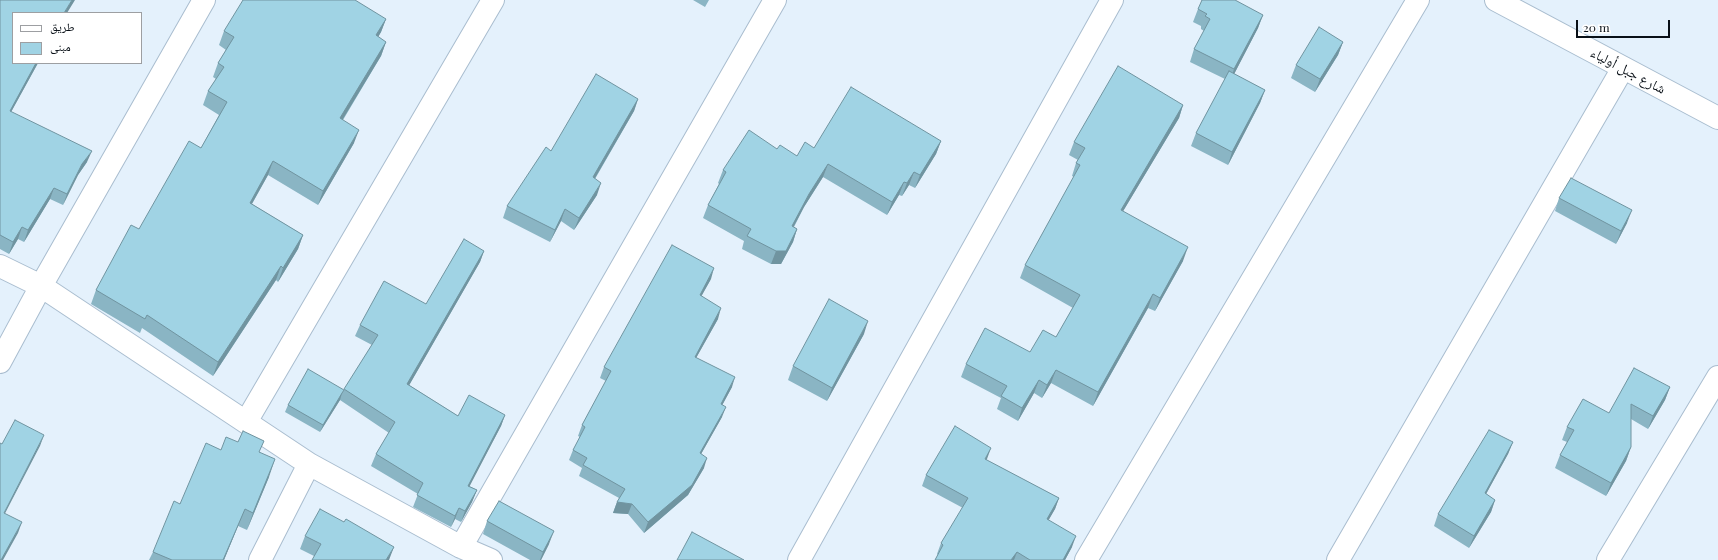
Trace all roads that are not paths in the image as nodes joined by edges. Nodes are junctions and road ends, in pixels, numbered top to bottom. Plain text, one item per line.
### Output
1 (204, 0) edge
2 (493, 0) edge
3 (775, 0) edge
4 (1112, 0) edge
5 (1418, 0) edge
6 (1496, 0) edge
7 (1623, 68) junction
8 (1718, 118) edge
9 (0, 266) edge
10 (41, 286) junction
11 (0, 362) edge
12 (1718, 377) edge
13 (246, 422) junction
14 (309, 464) junction
15 (461, 547) junction
16 (260, 560) edge
17 (491, 560) edge
18 (799, 560) edge
19 (1086, 560) edge
20 (1338, 560) edge
21 (1608, 560) edge

1 - 10 main road
2 - 13 main road
3 - 15 main road
4 - 18 main road
5 - 19 main road
6 - 7 main road, شارع جبل أولياء
7 - 8 main road, شارع جبل أولياء
7 - 20 main road
9 - 10 main road
10 - 11 main road
10 - 13 main road
12 - 21 main road
13 - 14 main road
14 - 15 main road
14 - 16 main road
15 - 17 main road

